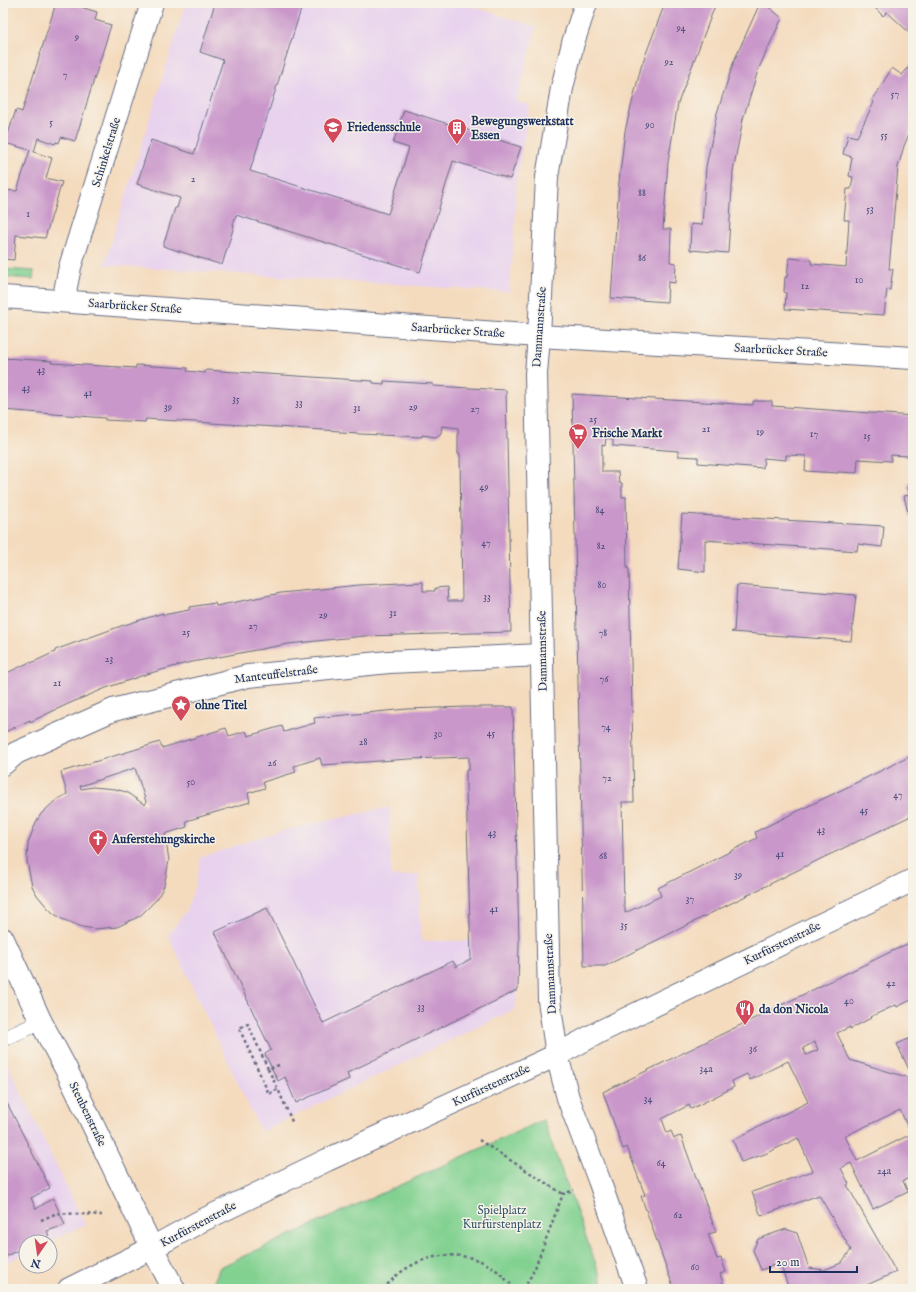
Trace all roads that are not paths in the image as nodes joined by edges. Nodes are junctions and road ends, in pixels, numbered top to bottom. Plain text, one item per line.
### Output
1 (152, 3) edge
2 (586, 3) edge
3 (3, 297) edge
4 (63, 301) junction
5 (539, 336) junction
6 (913, 358) edge
7 (542, 655) junction
8 (3, 764) edge
9 (913, 880) edge
10 (4, 942) edge
11 (41, 1022) junction
12 (3, 1039) edge
13 (557, 1055) junction
14 (152, 1248) junction
15 (68, 1289) edge
16 (174, 1289) edge
17 (637, 1289) edge

1 - 4 street, Schinkelstraße
2 - 5 street, Dammannstraße
3 - 4 street, Saarbrücker Straße
4 - 5 street, Saarbrücker Straße
5 - 6 street, Saarbrücker Straße
5 - 7 street, Dammannstraße
7 - 8 street, Manteuffelstraße
7 - 13 street, Dammannstraße
9 - 13 street, Kurfürstenstraße
10 - 11 street, Steubenstraße
11 - 12 lane
11 - 14 street, Steubenstraße
13 - 14 street, Kurfürstenstraße
13 - 17 street, Dammannstraße
14 - 15 street, Kurfürstenstraße
14 - 16 street, Steubenstraße

